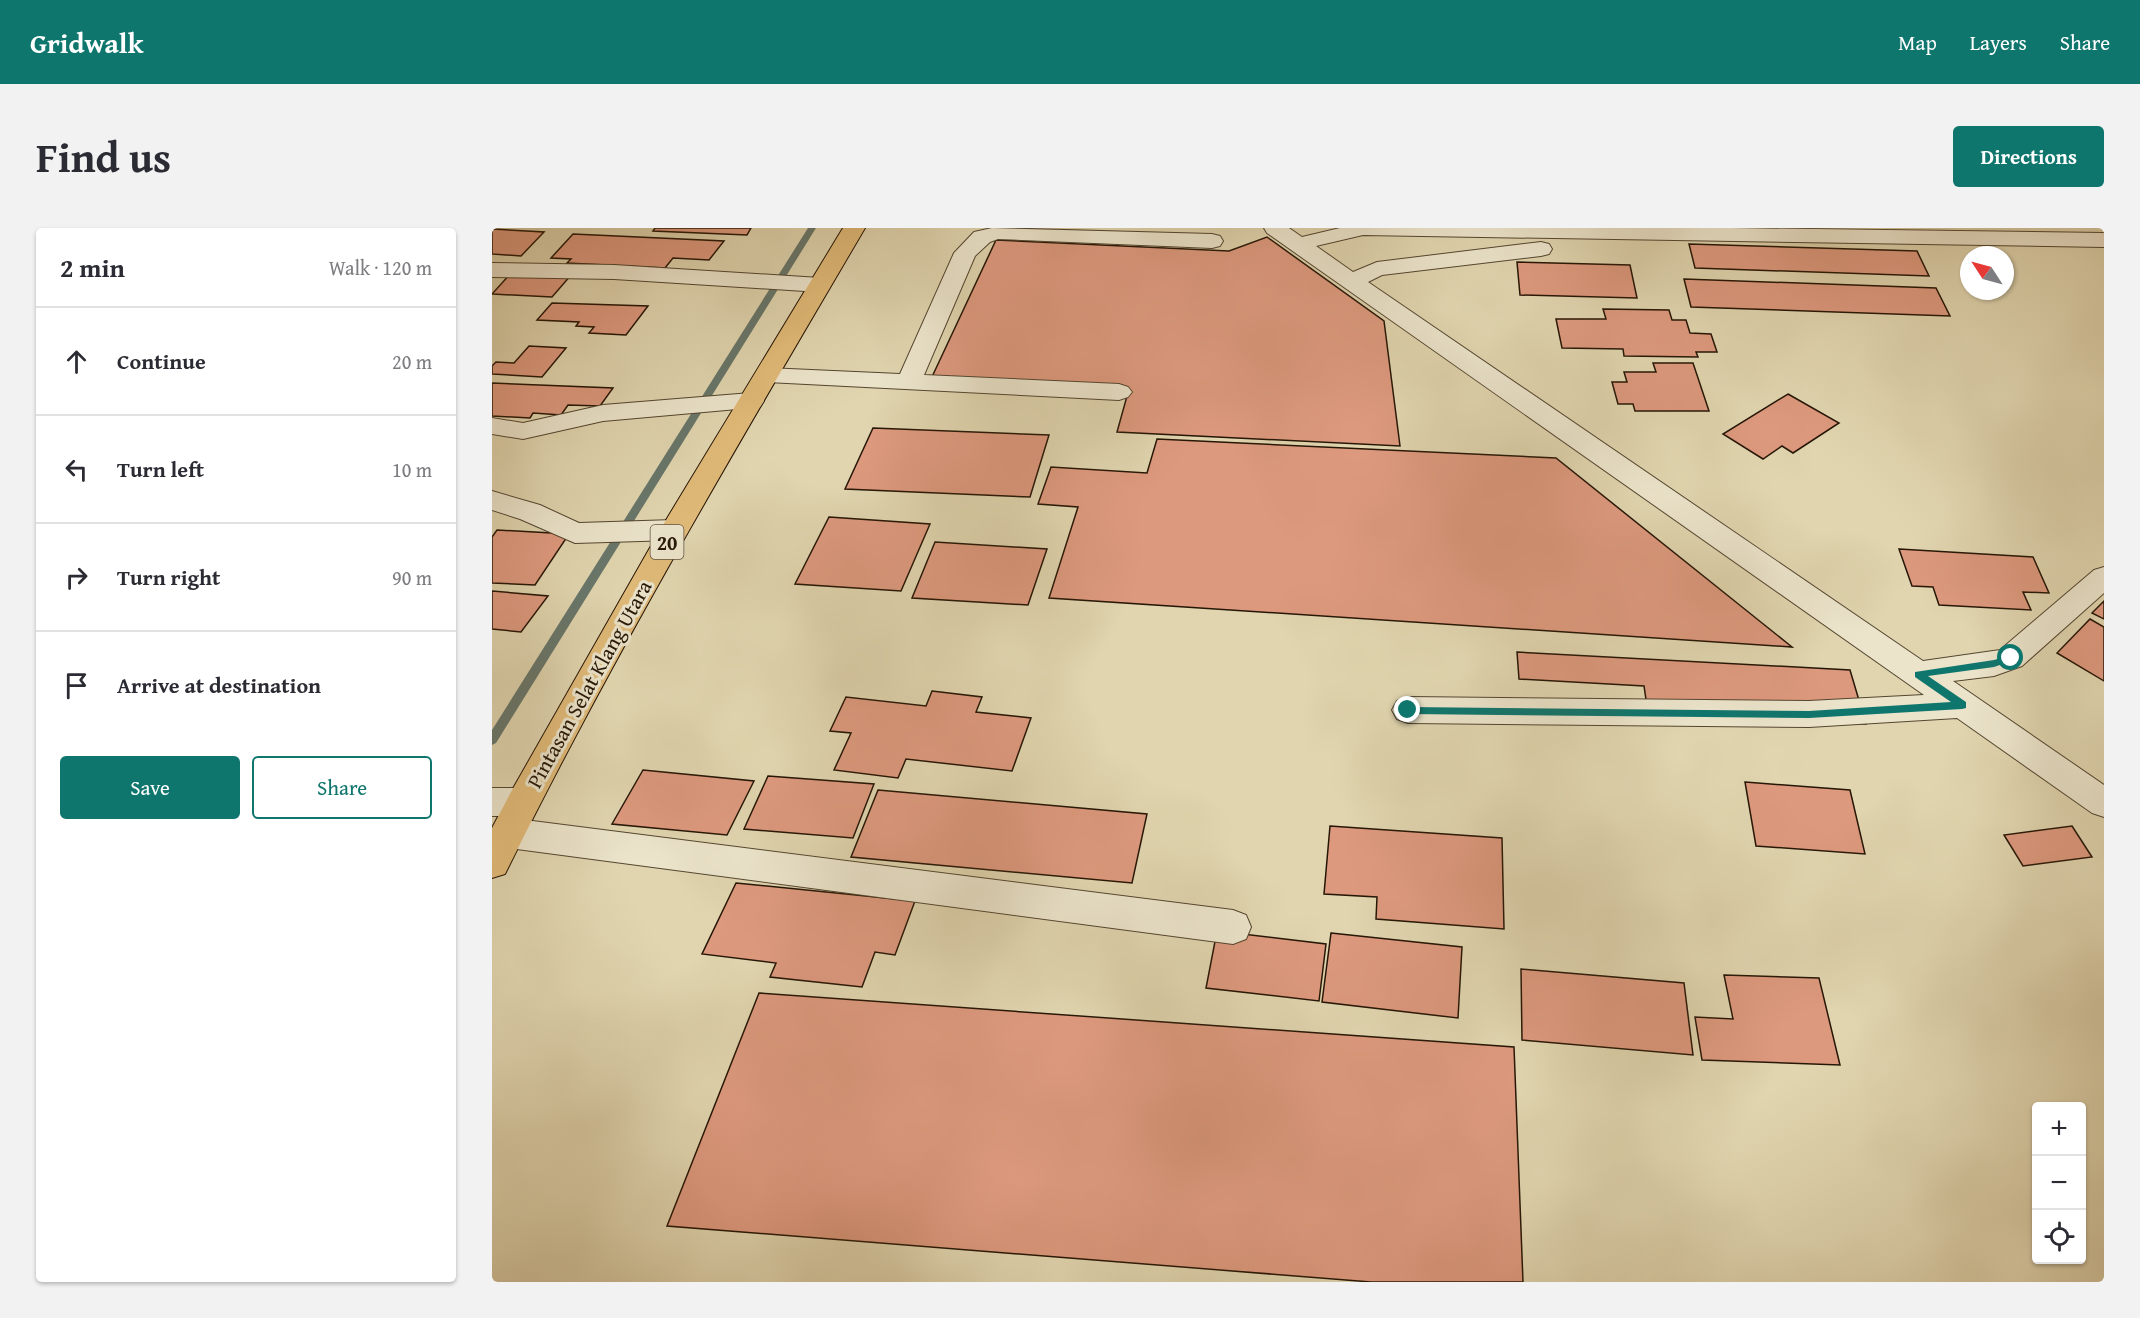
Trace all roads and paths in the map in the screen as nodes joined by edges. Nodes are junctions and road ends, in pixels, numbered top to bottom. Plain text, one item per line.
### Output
1 (854, 228) edge
2 (1275, 228) edge
3 (2104, 240) edge
4 (1212, 241) dead end
5 (1688, 242) dead end
6 (1299, 244) junction
7 (492, 270) edge
8 (1356, 279) junction
9 (808, 284) junction
10 (766, 375) junction
11 (909, 382) junction
12 (1119, 392) dead end
13 (751, 401) junction
14 (492, 426) edge
15 (492, 500) edge
16 (662, 530) junction
17 (2104, 577) edge
18 (1918, 674) junction
19 (1962, 705) junction
20 (1408, 710) dead end
21 (2104, 803) edge
22 (508, 812) edge
23 (492, 863) edge
24 (1233, 927) dead end

1 - 9 highway, Pintasan Selat Klang Utara / 20
2 - 6 street
3 - 6 street
4 - 11 street
5 - 8 street
6 - 8 street
7 - 9 street
8 - 18 street
9 - 10 highway, Pintasan Selat Klang Utara / 20
10 - 11 street
10 - 13 highway, Pintasan Selat Klang Utara / 20
11 - 12 street
13 - 14 street
13 - 16 highway, Pintasan Selat Klang Utara / 20
15 - 16 street
16 - 22 highway, Pintasan Selat Klang Utara / 20
17 - 18 street
18 - 19 street
19 - 20 street
19 - 21 street
22 - 23 highway, Pintasan Selat Klang Utara / 20
22 - 24 street

